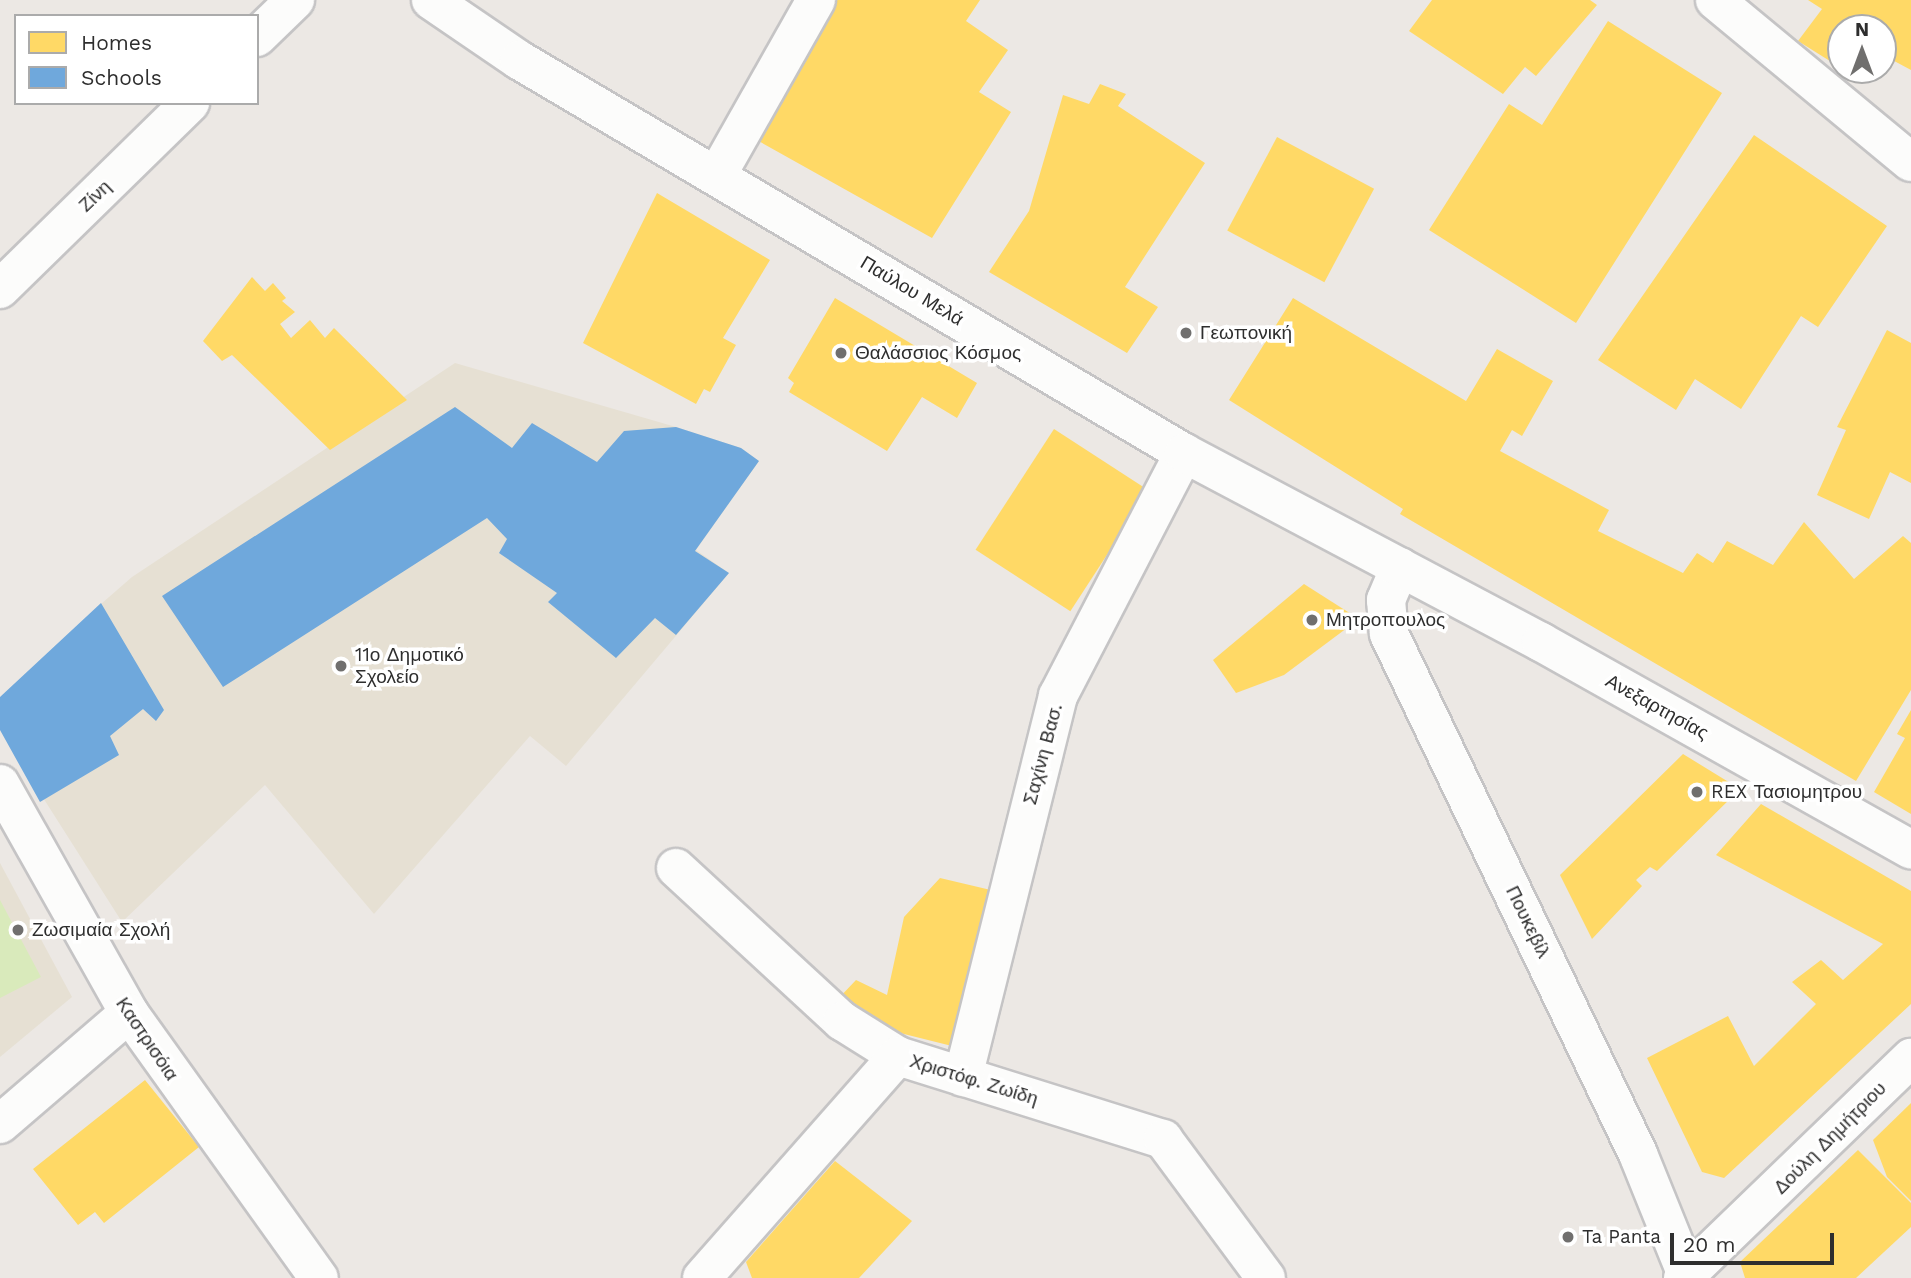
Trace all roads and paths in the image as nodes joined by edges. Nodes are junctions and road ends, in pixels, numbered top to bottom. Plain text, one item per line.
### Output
1 (295, 0) edge
2 (431, 0) edge
3 (816, 0) edge
4 (1715, 0) edge
5 (259, 35) edge
6 (188, 105) edge
7 (1911, 162) edge
8 (717, 175) junction
9 (0, 289) edge
10 (1184, 453) junction
11 (1401, 567) junction
12 (0, 784) edge
13 (1911, 850) edge
14 (676, 869) dead end
15 (129, 1013) junction
16 (898, 1056) junction
17 (1911, 1058) edge
18 (963, 1077) junction
19 (0, 1124) edge
20 (1686, 1277) edge
21 (319, 1278) edge
22 (702, 1278) edge
23 (1266, 1278) edge

1 - 5 street
2 - 8 street, Παύλου Μελά
3 - 8 street
4 - 7 street
6 - 9 street, Ζίνη
8 - 10 street, Παύλου Μελά
10 - 11 street, Παύλου Μελά
10 - 18 street, Σαχίνη Βασ.
11 - 13 street, Ανεξαρτησίας
11 - 20 street, Πουκεβίλ
12 - 15 street, Καστρισόια
14 - 16 street, Χριστόφ. Ζωίδη
15 - 19 street
15 - 21 street, Καστρισόια
16 - 18 street, Χριστόφ. Ζωίδη
16 - 22 street
17 - 20 street, Δούλη Δημήτριου
18 - 23 street, Χριστόφ. Ζωίδη

